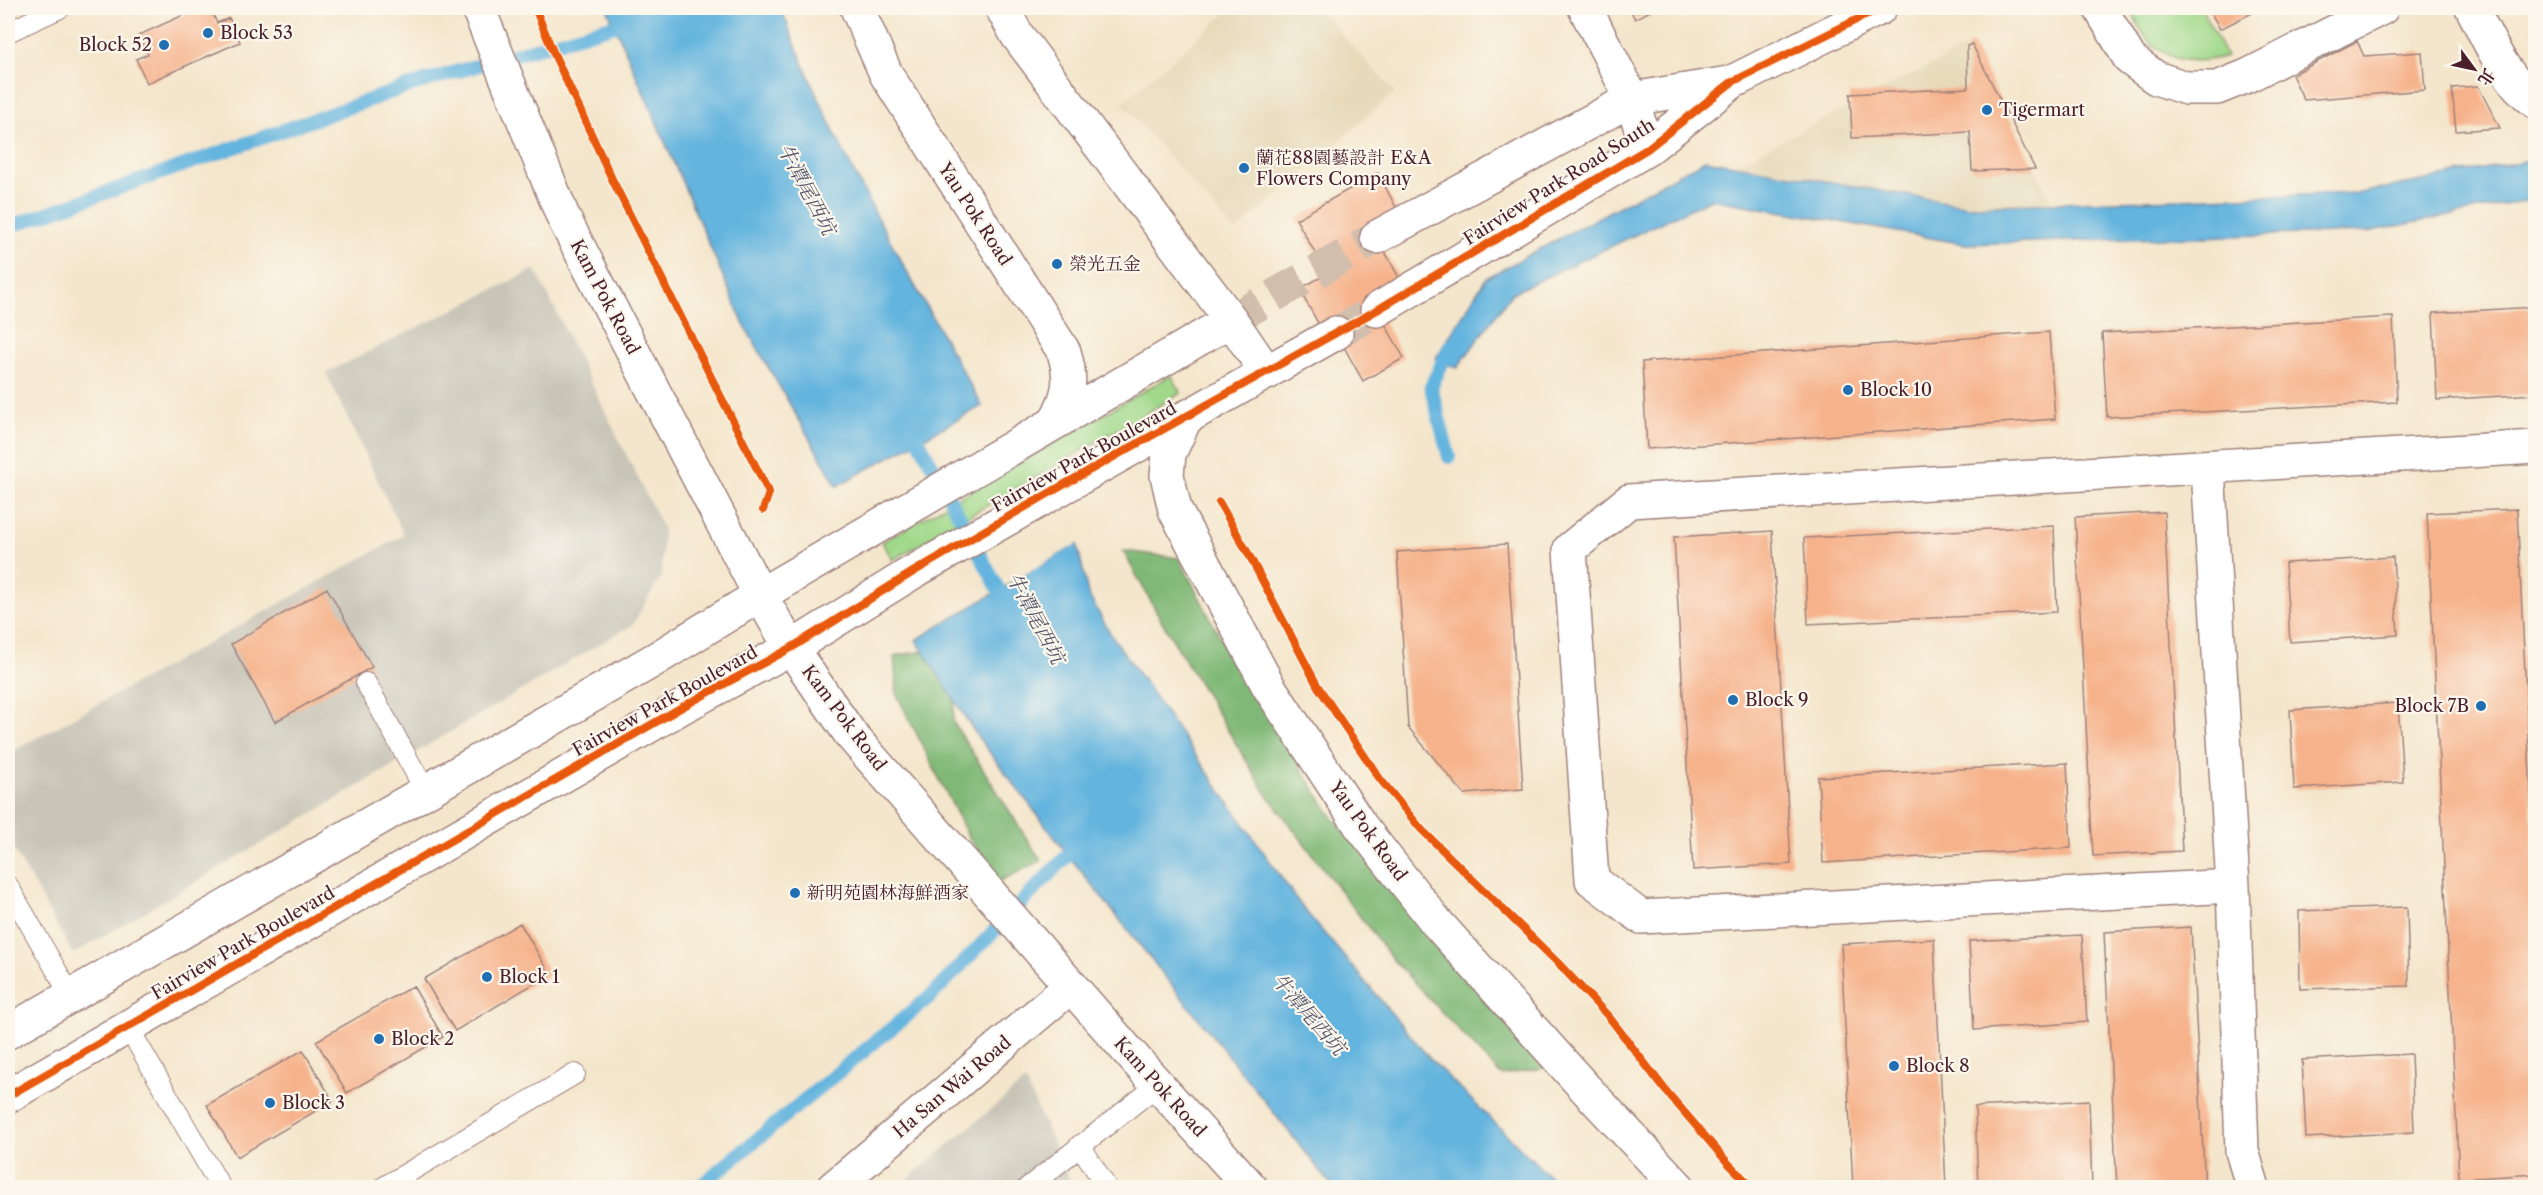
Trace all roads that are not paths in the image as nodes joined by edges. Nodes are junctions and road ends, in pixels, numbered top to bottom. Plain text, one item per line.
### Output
1 (60, 8) edge
2 (478, 8) edge
3 (857, 8) edge
4 (1002, 8) edge
5 (1585, 8) edge
6 (1880, 8) edge
7 (2100, 8) edge
8 (2382, 8) edge
9 (2472, 8) edge
10 (8, 32) edge
11 (1732, 82) junction
12 (1632, 99) junction
13 (2535, 102) edge
14 (1647, 149) junction
15 (1377, 237) tunnel mouth
16 (1377, 310) tunnel mouth
17 (1231, 321) junction
18 (1336, 333) tunnel mouth
19 (1267, 372) junction
20 (1186, 417) junction
21 (1046, 427) junction
22 (2535, 447) edge
23 (2208, 468) junction
24 (760, 595) junction
25 (791, 648) junction
26 (366, 683) dead end
27 (426, 792) junction
28 (8, 886) edge
29 (2233, 886) junction
30 (1071, 986) junction
31 (71, 996) junction
32 (128, 1027) junction
33 (8, 1032) edge
34 (575, 1074) dead end
35 (1158, 1085) junction
36 (8, 1096) edge
37 (1080, 1145) junction
38 (221, 1188) edge
39 (382, 1188) edge
40 (833, 1188) edge
41 (1028, 1188) edge
42 (1107, 1188) edge
43 (1251, 1188) edge
44 (1678, 1188) edge
45 (2253, 1188) edge

1 - 10 lane
2 - 24 street, Kam Pok Road
3 - 21 street, Yau Pok Road
4 - 17 street
5 - 12 street
6 - 11 street, Fairview Park Road South
7 - 8 street
9 - 13 street
11 - 12 street, Fairview Park Road South
11 - 14 street, Fairview Park Road South
12 - 14 street
12 - 15 street, Fairview Park Road South
14 - 16 street, Fairview Park Road South
17 - 19 street
17 - 21 street
18 - 19 street, Fairview Park Boulevard
19 - 20 street, Fairview Park Boulevard
20 - 25 street, Fairview Park Boulevard
20 - 44 street, Yau Pok Road
21 - 24 street
22 - 23 street
23 - 29 street
23 - 29 street
24 - 25 street, Kam Pok Road
24 - 27 street
25 - 30 street, Kam Pok Road
25 - 32 street, Fairview Park Boulevard
26 - 27 lane
27 - 31 street
28 - 31 lane
29 - 45 street
30 - 35 street, Kam Pok Road
30 - 40 street, Ha San Wai Road
31 - 33 street
32 - 36 street, Fairview Park Boulevard
32 - 38 lane
34 - 39 lane
35 - 37 lane
35 - 43 street, Kam Pok Road
37 - 41 lane
37 - 42 lane

